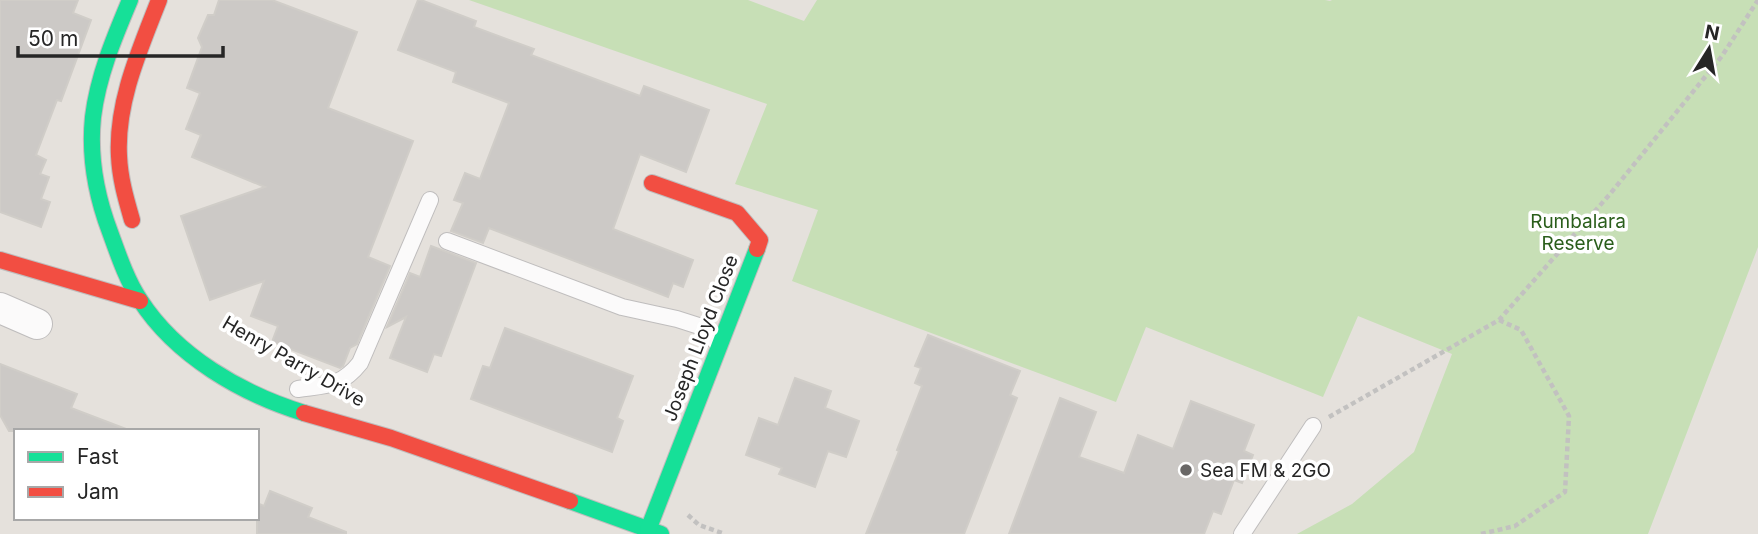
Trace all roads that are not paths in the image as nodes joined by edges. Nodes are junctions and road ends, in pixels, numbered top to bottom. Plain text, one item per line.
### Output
1 (130, 0) edge
2 (159, 0) edge
3 (652, 183) dead end
4 (429, 200) dead end
5 (137, 234) dead end
6 (447, 241) dead end
7 (0, 260) edge
8 (140, 301) junction
9 (0, 308) edge
10 (37, 324) dead end
11 (719, 348) junction
12 (281, 381) dead end
13 (298, 389) junction
14 (1313, 426) road end
15 (389, 438) junction
16 (655, 532) edge
17 (1242, 534) edge

1 - 8 main road, Henry Parry Drive
2 - 5 main road
3 - 11 main road, Joseph Lloyd Close
4 - 13 lane
6 - 11 lane
7 - 8 main road
8 - 15 main road, Henry Parry Drive
9 - 10 street
11 - 16 main road, Joseph Lloyd Close
12 - 13 main road, Henry Parry Drive
13 - 15 main road, Henry Parry Drive
14 - 17 lane
15 - 16 main road, Henry Parry Drive

